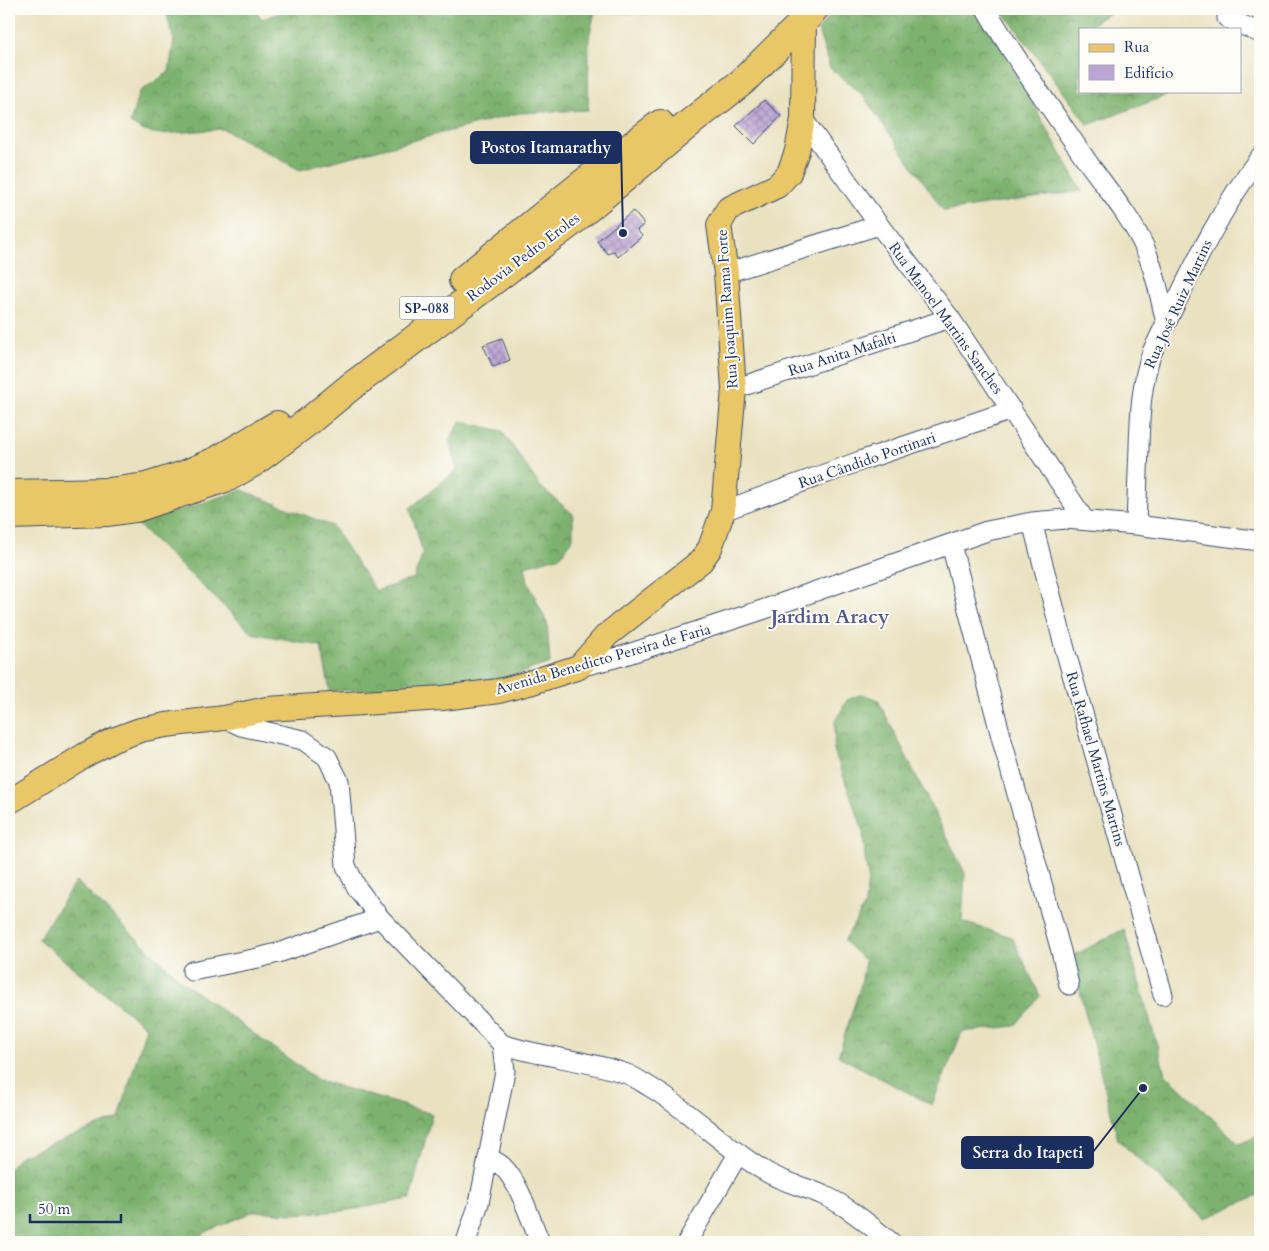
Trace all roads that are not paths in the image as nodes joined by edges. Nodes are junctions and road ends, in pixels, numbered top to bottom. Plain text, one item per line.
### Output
1 (986, 9) edge
2 (804, 13) edge
3 (1226, 18) dead end
4 (1260, 33) edge
5 (803, 119) junction
6 (1260, 157) edge
7 (585, 196) junction
8 (879, 225) junction
9 (726, 273) junction
10 (950, 318) junction
11 (1166, 323) junction
12 (734, 390) junction
13 (1012, 410) junction
14 (9, 494) edge
15 (723, 510) junction
16 (9, 515) edge
17 (1084, 519) junction
18 (1032, 522) junction
19 (1136, 525) junction
20 (1260, 542) edge
21 (951, 544) junction
22 (580, 666) junction
23 (224, 718) junction
24 (9, 802) edge
25 (380, 918) junction
26 (192, 971) dead end
27 (1069, 985) dead end
28 (1163, 995) dead end
29 (502, 1044) junction
30 (738, 1154) junction
31 (488, 1158) junction
32 (466, 1242) edge
33 (540, 1242) edge
34 (687, 1242) edge
35 (891, 1242) edge

1 - 11 street
2 - 5 main road, Rua Joaquim Rama Forte
2 - 7 highway, Rodovia Pedro Eroles / SP-088
3 - 4 street
5 - 8 street, Rua Manoel Martins Sanches
5 - 9 main road, Rua Joaquim Rama Forte
6 - 11 street, Rua José Ruiz Martins
7 - 14 highway, Rodovia Pedro Eroles / SP-088
7 - 16 highway, Rodovia Pedro Eroles / SP-088
8 - 9 street
8 - 10 street, Rua Manoel Martins Sanches
9 - 12 main road, Rua Joaquim Rama Forte
10 - 12 street, Rua Anita Mafalti
10 - 13 street, Rua Manoel Martins Sanches
11 - 19 street, Rua José Ruiz Martins
12 - 15 main road, Rua Joaquim Rama Forte
13 - 15 street, Rua Cândido Portinari
13 - 17 street, Rua Manoel Martins Sanches
15 - 22 main road, Rua Joaquim Rama Forte
17 - 18 street, Avenida Benedicto Pereira de Faria
17 - 19 street, Avenida Benedicto Pereira de Faria
18 - 21 street, Avenida Benedicto Pereira de Faria
18 - 28 street, Rua Rafhael Martins Martins
19 - 20 street, Avenida Benedicto Pereira de Faria
21 - 22 street, Avenida Benedicto Pereira de Faria
21 - 27 street
22 - 23 main road, Avenida Benedicto Pereira de Faria
23 - 24 main road, Avenida Benedicto Pereira de Faria
23 - 25 street
25 - 26 street
25 - 29 street
29 - 30 street
29 - 31 street
30 - 34 street
30 - 35 street
31 - 32 street
31 - 33 street

